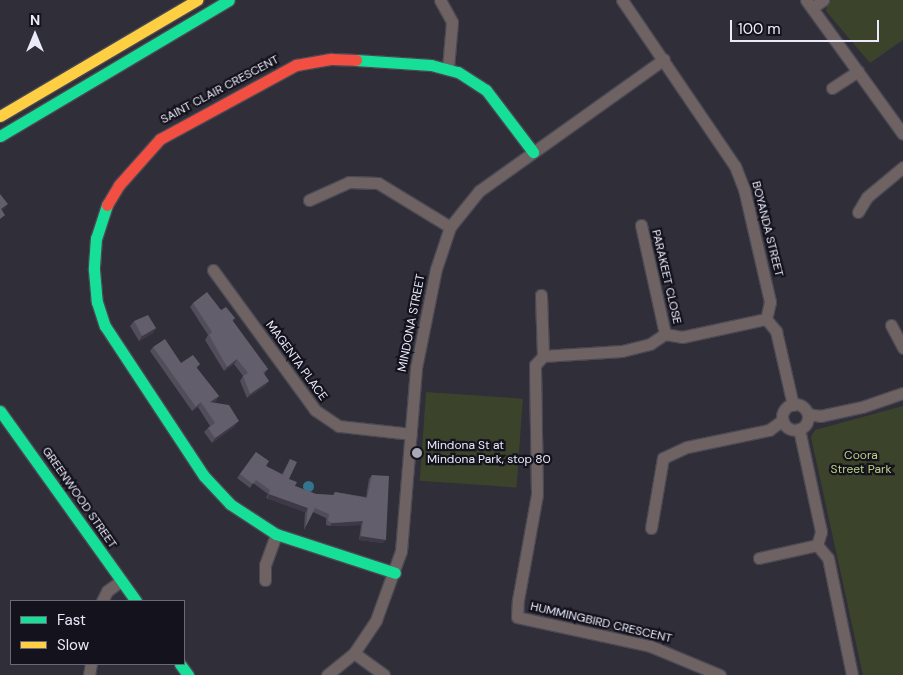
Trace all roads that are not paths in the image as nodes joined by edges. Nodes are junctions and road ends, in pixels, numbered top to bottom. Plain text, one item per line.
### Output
1 (197, 0) edge
2 (229, 0) edge
3 (440, 0) edge
4 (622, 0) edge
5 (823, 0) edge
6 (809, 4) edge
7 (664, 59) junction
8 (448, 68) junction
9 (858, 71) junction
10 (832, 88) dead end
11 (0, 116) edge
12 (903, 134) edge
13 (0, 136) edge
14 (533, 152) junction
15 (903, 167) edge
16 (309, 200) dead end
17 (858, 212) dead end
18 (641, 225) dead end
19 (450, 227) junction
20 (213, 270) dead end
21 (540, 295) dead end
22 (766, 319) junction
23 (891, 325) dead end
24 (665, 334) junction
25 (903, 348) edge
26 (543, 356) junction
27 (903, 394) edge
28 (793, 405) junction
29 (0, 411) edge
30 (808, 414) junction
31 (783, 420) junction
32 (799, 429) junction
33 (411, 434) junction
34 (651, 528) dead end
35 (276, 534) junction
36 (817, 546) junction
37 (759, 558) dead end
38 (395, 572) junction
39 (265, 580) dead end
40 (121, 581) junction
41 (102, 600) edge
42 (135, 600) edge
43 (354, 652) junction
44 (327, 675) edge
45 (384, 675) edge
46 (720, 675) edge
47 (852, 675) edge

1 - 11 main road
2 - 13 main road
3 - 8 street
4 - 7 street, BOYANDA STREET
5 - 6 street
6 - 9 street
7 - 14 street, MINDONA STREET
7 - 22 street, BOYANDA STREET
8 - 14 main road, SAINT CLAIR CRESCENT
8 - 35 main road, SAINT CLAIR CRESCENT
9 - 10 street
9 - 12 street
14 - 19 street, MINDONA STREET
15 - 17 street
16 - 19 street
18 - 24 street, PARAKEET CLOSE
19 - 33 street, MINDONA STREET
20 - 33 street, MAGENTA PLACE
21 - 26 street
22 - 24 street
22 - 28 street
23 - 25 street
24 - 26 street
26 - 46 street, HUMMINGBIRD CRESCENT
27 - 30 street
28 - 30 street
28 - 31 street
29 - 40 main road, GREENWOOD STREET
30 - 32 street
31 - 32 street
31 - 34 street
32 - 36 street
33 - 38 street, MINDONA STREET
35 - 38 main road, SAINT CLAIR CRESCENT
35 - 39 street
36 - 37 street
36 - 47 street
38 - 43 street, MINDONA STREET
40 - 41 street
40 - 42 main road, GREENWOOD STREET
43 - 44 street, MINDONA STREET
43 - 45 street

